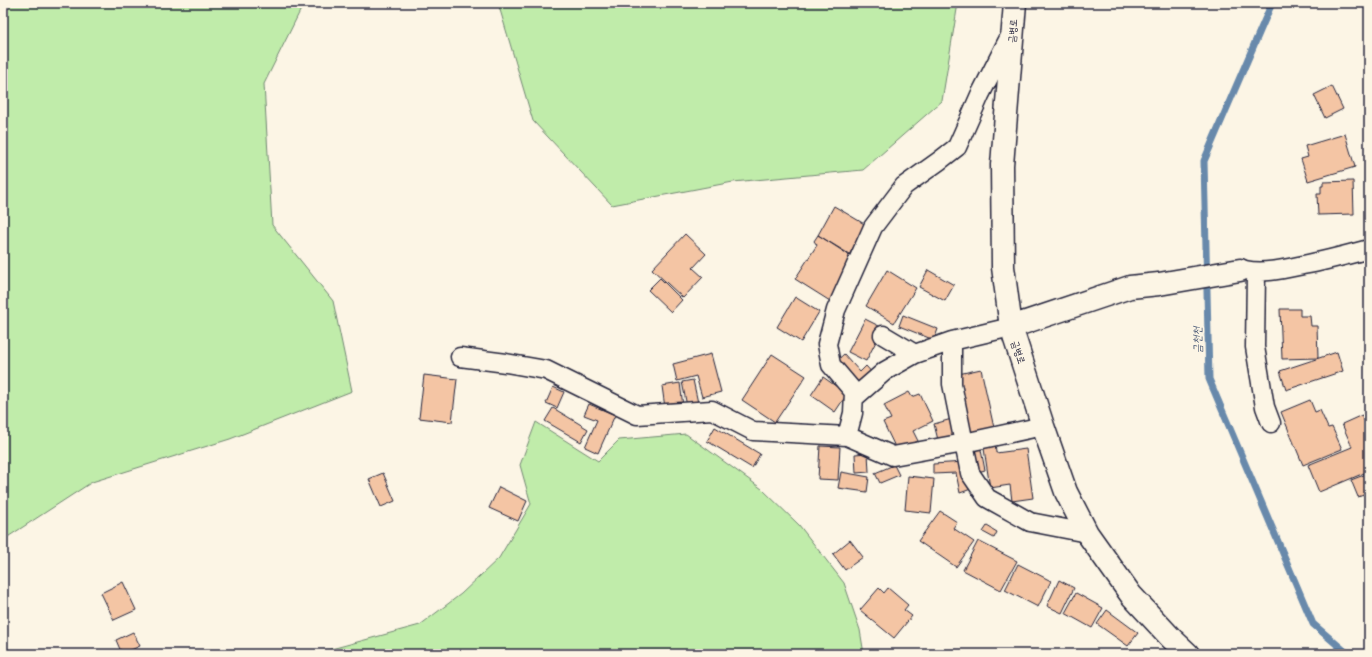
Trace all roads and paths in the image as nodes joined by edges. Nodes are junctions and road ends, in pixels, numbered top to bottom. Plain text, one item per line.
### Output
1 (1015, 3) edge
2 (1012, 33) junction
3 (1369, 249) edge
4 (1248, 271) junction
5 (1011, 327) junction
6 (883, 335) dead end
7 (952, 341) junction
8 (916, 354) junction
9 (460, 357) dead end
10 (854, 398) junction
11 (1271, 423) dead end
12 (1043, 426) junction
13 (847, 436) junction
14 (964, 443) junction
15 (1087, 532) junction
16 (1188, 654) edge

1 - 2 street, 금병로
2 - 5 street, 금병로
2 - 10 street
3 - 4 street
4 - 5 street
4 - 11 street
5 - 7 street
5 - 12 street, 금병로
6 - 8 street
7 - 8 street
7 - 14 street
8 - 10 street
9 - 13 street
10 - 13 street
12 - 14 street
12 - 15 street, 금병로
13 - 14 street
14 - 15 street
15 - 16 street, 금병로

